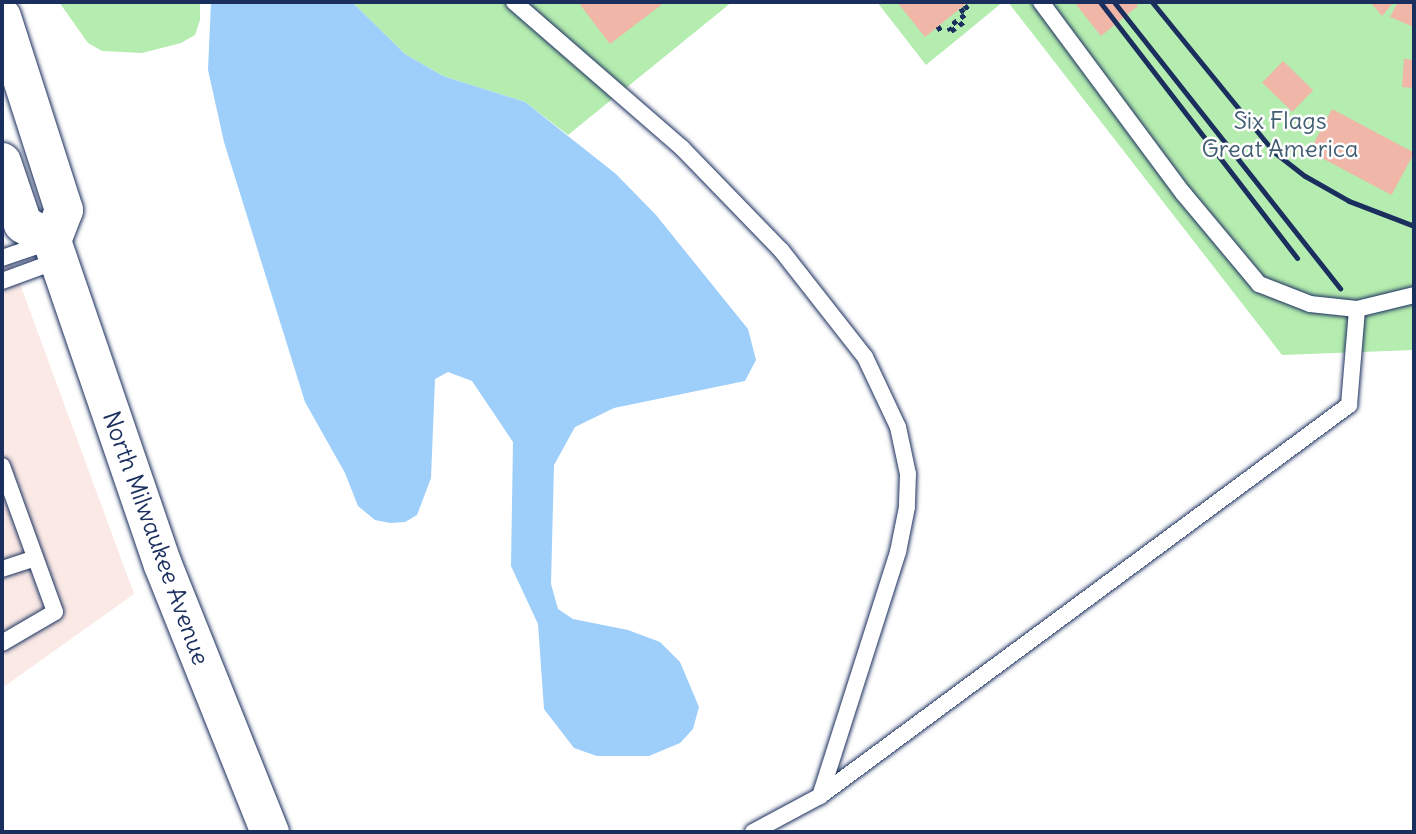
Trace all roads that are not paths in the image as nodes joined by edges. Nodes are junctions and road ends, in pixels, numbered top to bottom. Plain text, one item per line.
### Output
1 (514, 2) edge
2 (1041, 2) edge
3 (2, 17) edge
4 (2, 162) edge
5 (55, 250) junction
6 (2, 258) edge
7 (2, 281) edge
8 (1414, 295) edge
9 (1357, 309) junction
10 (2, 467) edge
11 (6, 491) edge
12 (35, 558) junction
13 (2, 569) edge
14 (2, 643) edge
15 (820, 796) junction
16 (271, 832) edge
17 (753, 832) edge

1 - 15 lane
2 - 9 lane
3 - 5 main road
4 - 5 main road
5 - 6 lane
5 - 7 lane
5 - 16 main road, North Milwaukee Avenue
8 - 9 lane
9 - 15 lane
10 - 11 lane
11 - 12 lane
12 - 13 lane
12 - 14 lane
15 - 17 lane

